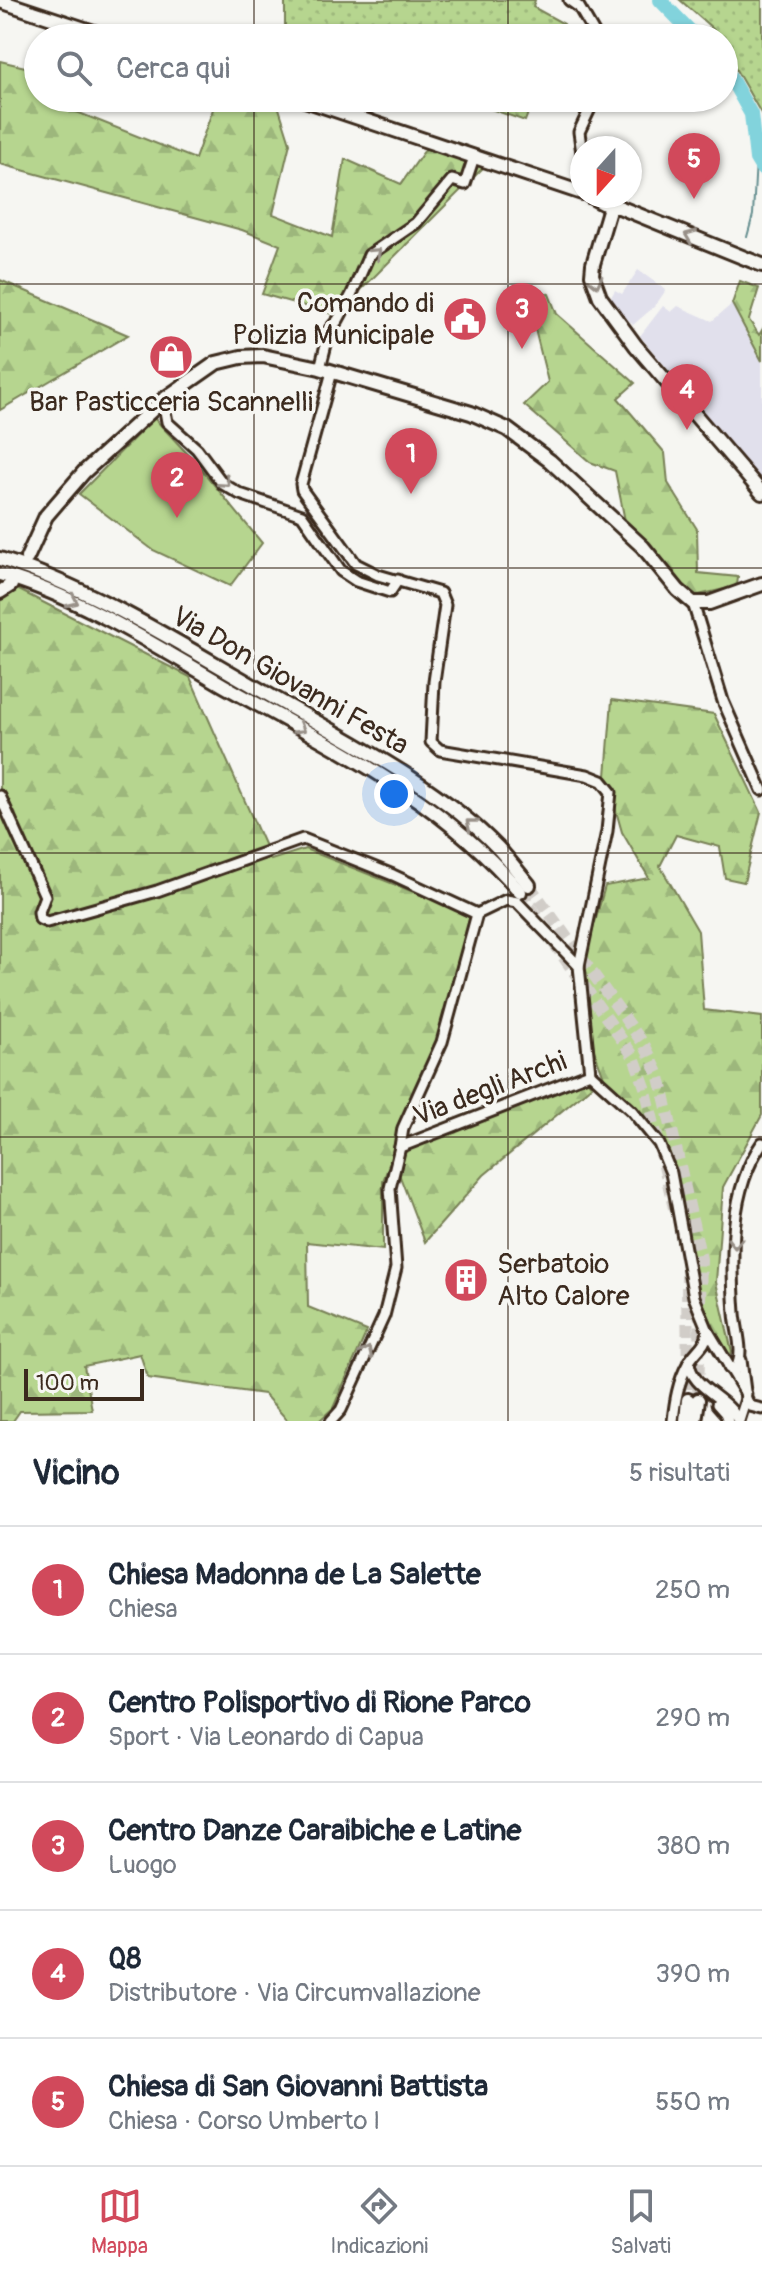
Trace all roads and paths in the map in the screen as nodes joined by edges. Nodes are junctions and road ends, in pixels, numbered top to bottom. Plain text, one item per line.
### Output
1 (569, 0) edge
2 (0, 1) edge
3 (70, 24) edge
4 (589, 24) edge
5 (341, 112) edge
6 (588, 112) edge
7 (580, 136) edge
8 (474, 157) junction
9 (570, 187) edge
10 (610, 208) edge
11 (621, 208) edge
12 (762, 265) edge
13 (326, 370) junction
14 (163, 400) junction
15 (762, 493) edge
16 (27, 558) dead end
17 (0, 559) edge
18 (0, 574) edge
19 (398, 580) junction
20 (762, 584) edge
21 (693, 603) junction
22 (762, 790) edge
23 (0, 796) edge
24 (477, 914) junction
25 (579, 966) junction
26 (590, 1073) junction
27 (762, 1143) edge
28 (400, 1147) junction
29 (708, 1331) junction
30 (700, 1349) junction
31 (719, 1353) junction
32 (741, 1357) junction
33 (689, 1361) junction
34 (729, 1368) junction
35 (678, 1385) junction
36 (746, 1396) junction
37 (762, 1409) edge
38 (331, 1421) edge
39 (673, 1421) edge
40 (686, 1421) edge
41 (695, 1421) edge
42 (728, 1421) edge
43 (739, 1421) edge

1 - 4 street
2 - 3 street
5 - 8 street
6 - 7 street
8 - 9 street
13 -> 8 street
10 -> 15 street
12 -> 11 street
13 - 14 street
13 - 19 street
13 - 21 street
14 - 16 street
14 -> 19 street
18 -> 17 street, Via Don Giovanni Festa
19 - 25 street
20 - 21 street
21 - 22 street
23 - 24 street
24 - 25 street
24 - 28 street
25 - 26 street
26 - 28 street, Via degli Archi
26 - 29 street, Via degli Archi
27 -> 32 street
38 -> 28 street, Via degli Archi
29 - 30 street
29 - 31 street, Via degli Archi
30 - 31 street
30 - 33 street
31 - 34 street, Via degli Archi
32 - 34 street
32 - 36 street
33 - 35 street
33 - 43 street
34 - 36 street, Via degli Archi
35 - 39 street
35 - 42 street
36 - 37 street
36 - 43 street
40 - 41 street

